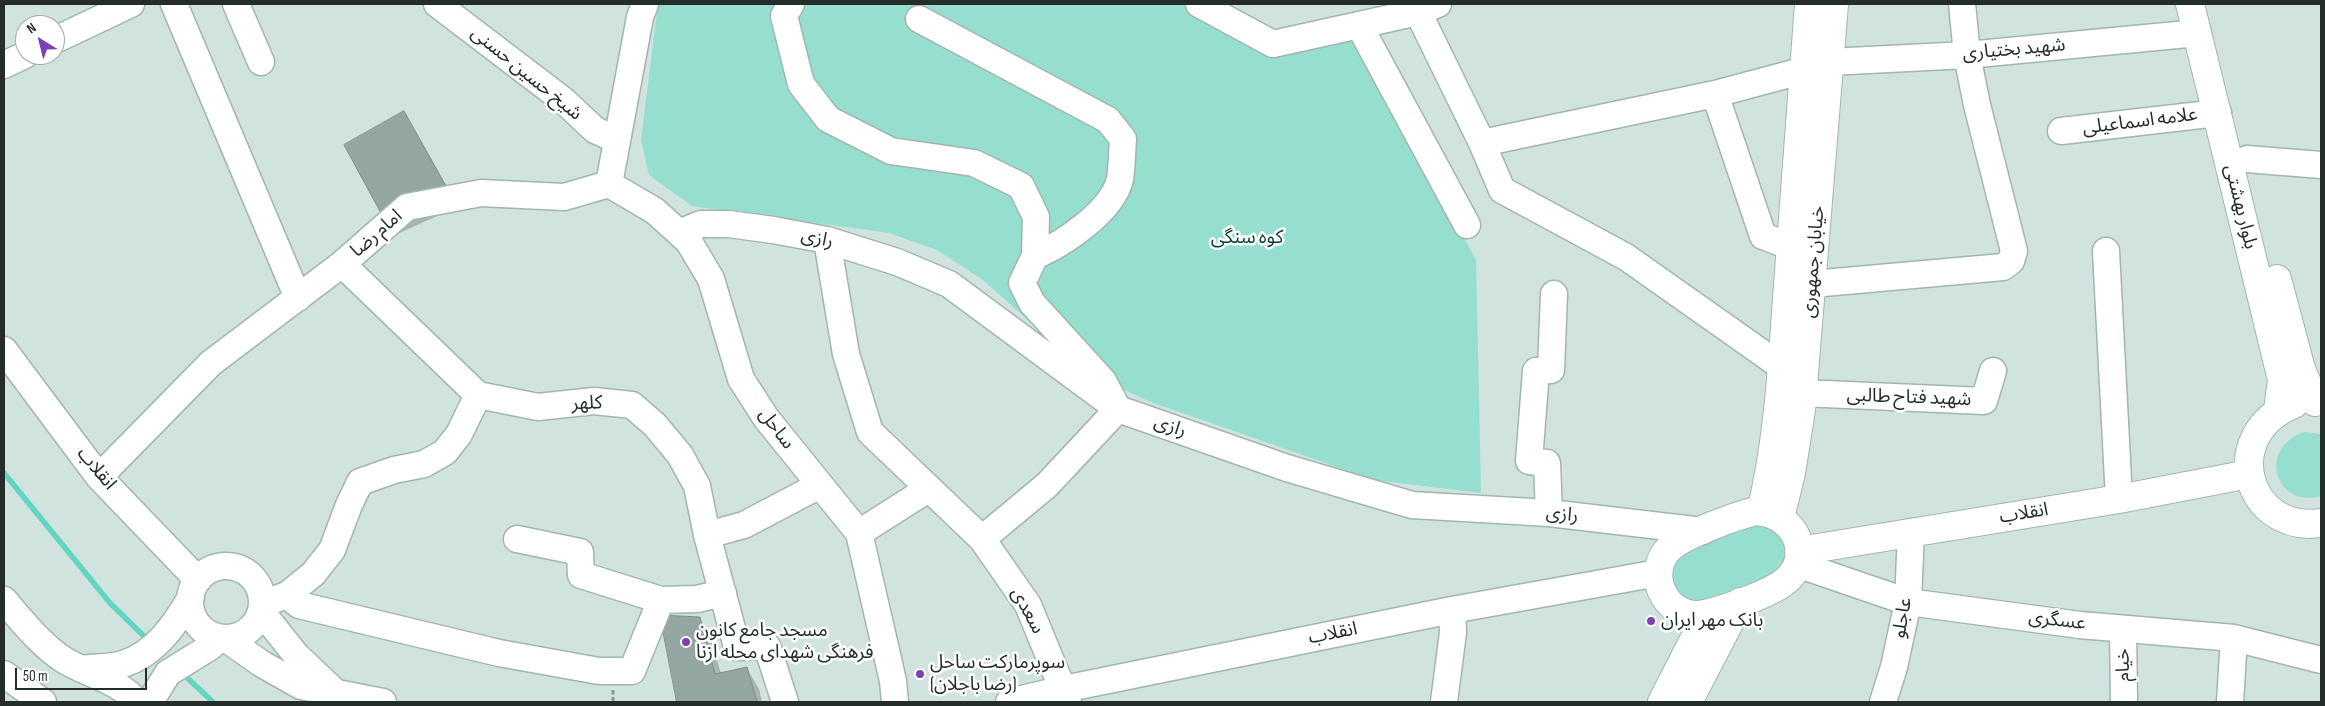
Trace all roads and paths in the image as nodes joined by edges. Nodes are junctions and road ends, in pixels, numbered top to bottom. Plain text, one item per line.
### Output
1 (131, 4) edge
2 (174, 4) edge
3 (236, 4) edge
4 (437, 4) edge
5 (645, 4) edge
6 (791, 4) edge
7 (1199, 4) edge
8 (1809, 4) edge
9 (1834, 4) edge
10 (1962, 4) edge
11 (2190, 4) edge
12 (2210, 4) edge
13 (1428, 8) edge
14 (919, 19) dead end
15 (1359, 25) junction
16 (2198, 33) junction
17 (65, 35) edge
18 (1967, 55) junction
19 (261, 62) dead end
20 (1817, 66) junction
21 (1715, 94) junction
22 (2218, 113) junction
23 (2061, 132) dead end
24 (618, 140) junction
25 (1482, 143) junction
26 (2247, 159) junction
27 (2321, 165) edge
28 (610, 184) junction
29 (1467, 225) dead end
30 (679, 233) junction
31 (827, 240) junction
32 (1792, 247) junction
33 (2106, 251) dead end
34 (1035, 256) junction
35 (342, 264) junction
36 (1812, 284) junction
37 (1554, 294) dead end
38 (298, 298) junction
39 (4, 350) edge
40 (1782, 367) junction
41 (1993, 371) dead end
42 (1802, 394) junction
43 (478, 395) junction
44 (2318, 402) edge
45 (1118, 409) junction
46 (2278, 410) junction
47 (2249, 474) junction
48 (99, 476) junction
49 (820, 486) junction
50 (928, 489) junction
51 (2120, 499) junction
52 (1549, 513) junction
53 (1771, 515) junction
54 (2321, 523) edge
55 (1703, 531) junction
56 (859, 532) junction
57 (1911, 532) junction
58 (707, 535) junction
59 (517, 539) dead end
60 (982, 539) junction
61 (1798, 557) junction
62 (1658, 573) junction
63 (722, 593) junction
64 (287, 595) junction
65 (190, 597) junction
66 (661, 600) junction
67 (4, 601) edge
68 (1740, 602) junction
69 (1908, 602) junction
70 (262, 608) junction
71 (1452, 610) junction
72 (1707, 614) junction
73 (2123, 629) junction
74 (2234, 638) junction
75 (219, 641) junction
76 (2321, 660) edge
77 (80, 669) junction
78 (4, 674) edge
79 (334, 691) junction
80 (1066, 695) edge
81 (43, 702) edge
82 (137, 702) edge
83 (150, 702) edge
84 (383, 702) edge
85 (785, 702) edge
86 (895, 702) edge
87 (1010, 702) edge
88 (1444, 702) edge
89 (1662, 702) edge
90 (1688, 702) edge
91 (1883, 702) edge
92 (2124, 702) edge
93 (2230, 702) edge

1 - 17 street
2 - 38 street
3 - 19 street
4 - 24 street, شیخ حسین حسنی
5 - 24 street
6 - 34 street
7 - 15 street
8 - 20 main road, خیابان جمهوری
9 - 20 main road, خیابان جمهوری
10 - 18 street
11 - 16 main road, بلوار بهشتی
12 - 26 main road, بلوار بهشتی
13 - 15 street
13 - 25 street
14 - 34 street
15 - 29 street
16 - 18 street, شهید بختیاری
16 - 22 main road, بلوار بهشتی
18 - 20 street, شهید بختیاری
18 - 36 street
20 - 21 street, شهید بختیاری
20 - 32 main road, خیابان جمهوری
20 - 36 main road, خیابان جمهوری
21 - 25 street, شهید بختیاری
21 - 32 street
22 - 23 street, علامه اسماعیلی
22 - 46 main road, بلوار بهشتی
24 - 28 street
25 - 40 street
26 - 27 street
26 - 44 main road, بلوار بهشتی
28 - 30 street, ساحل
28 - 35 street, امام رضا
30 - 31 street, رازی
30 - 49 street, ساحل
31 - 45 street, رازی
31 - 50 street, سعدی
32 - 40 main road, خیابان جمهوری
33 - 51 street
34 - 45 street
35 - 38 street, امام رضا
35 - 43 street
36 - 42 main road, خیابان جمهوری
37 - 52 street
38 - 48 street, امام رضا
39 - 48 street, انقلاب
40 - 53 main road, خیابان جمهوری
41 - 42 street, شهید فتاح طالبی
42 - 53 main road, خیابان جمهوری
43 - 58 street, کلهر
43 - 64 street
44 - 46 main road
45 - 52 street, رازی
45 - 60 street
46 - 47 main road
47 - 51 main road, انقلاب
47 - 54 main road
48 - 65 street, انقلاب
49 - 56 street, ساحل
49 - 58 street
50 - 56 street
50 - 60 street, سعدی
51 - 57 main road, انقلاب
52 - 55 street, رازی
53 - 55 main road
53 - 61 main road
55 - 62 main road
56 - 86 street, ساحل
57 - 61 main road, انقلاب
57 - 69 street, عاجلو
58 - 63 street, کلهر
59 - 66 street
60 - 80 street, سعدی
61 - 68 main road
61 - 69 street, عسگری
62 - 71 street, انقلاب
62 - 72 main road
63 - 66 street
63 - 85 street, کلهر
64 - 66 street
64 - 70 street
65 - 70 street
65 - 75 street
65 - 77 street
67 - 77 street
68 - 72 main road
68 - 90 main road
69 - 73 street, عسگری
69 - 91 street, عاجلو
70 - 75 street
70 - 79 street
71 - 80 street, انقلاب
71 - 88 street
72 - 89 main road
73 - 74 street, عسگری
73 - 92 street, خیام
74 - 76 street, عسگری
74 - 93 street
75 - 79 street
75 - 83 street
77 - 82 street
78 - 81 street
79 - 84 street
80 - 87 street, انقلاب

